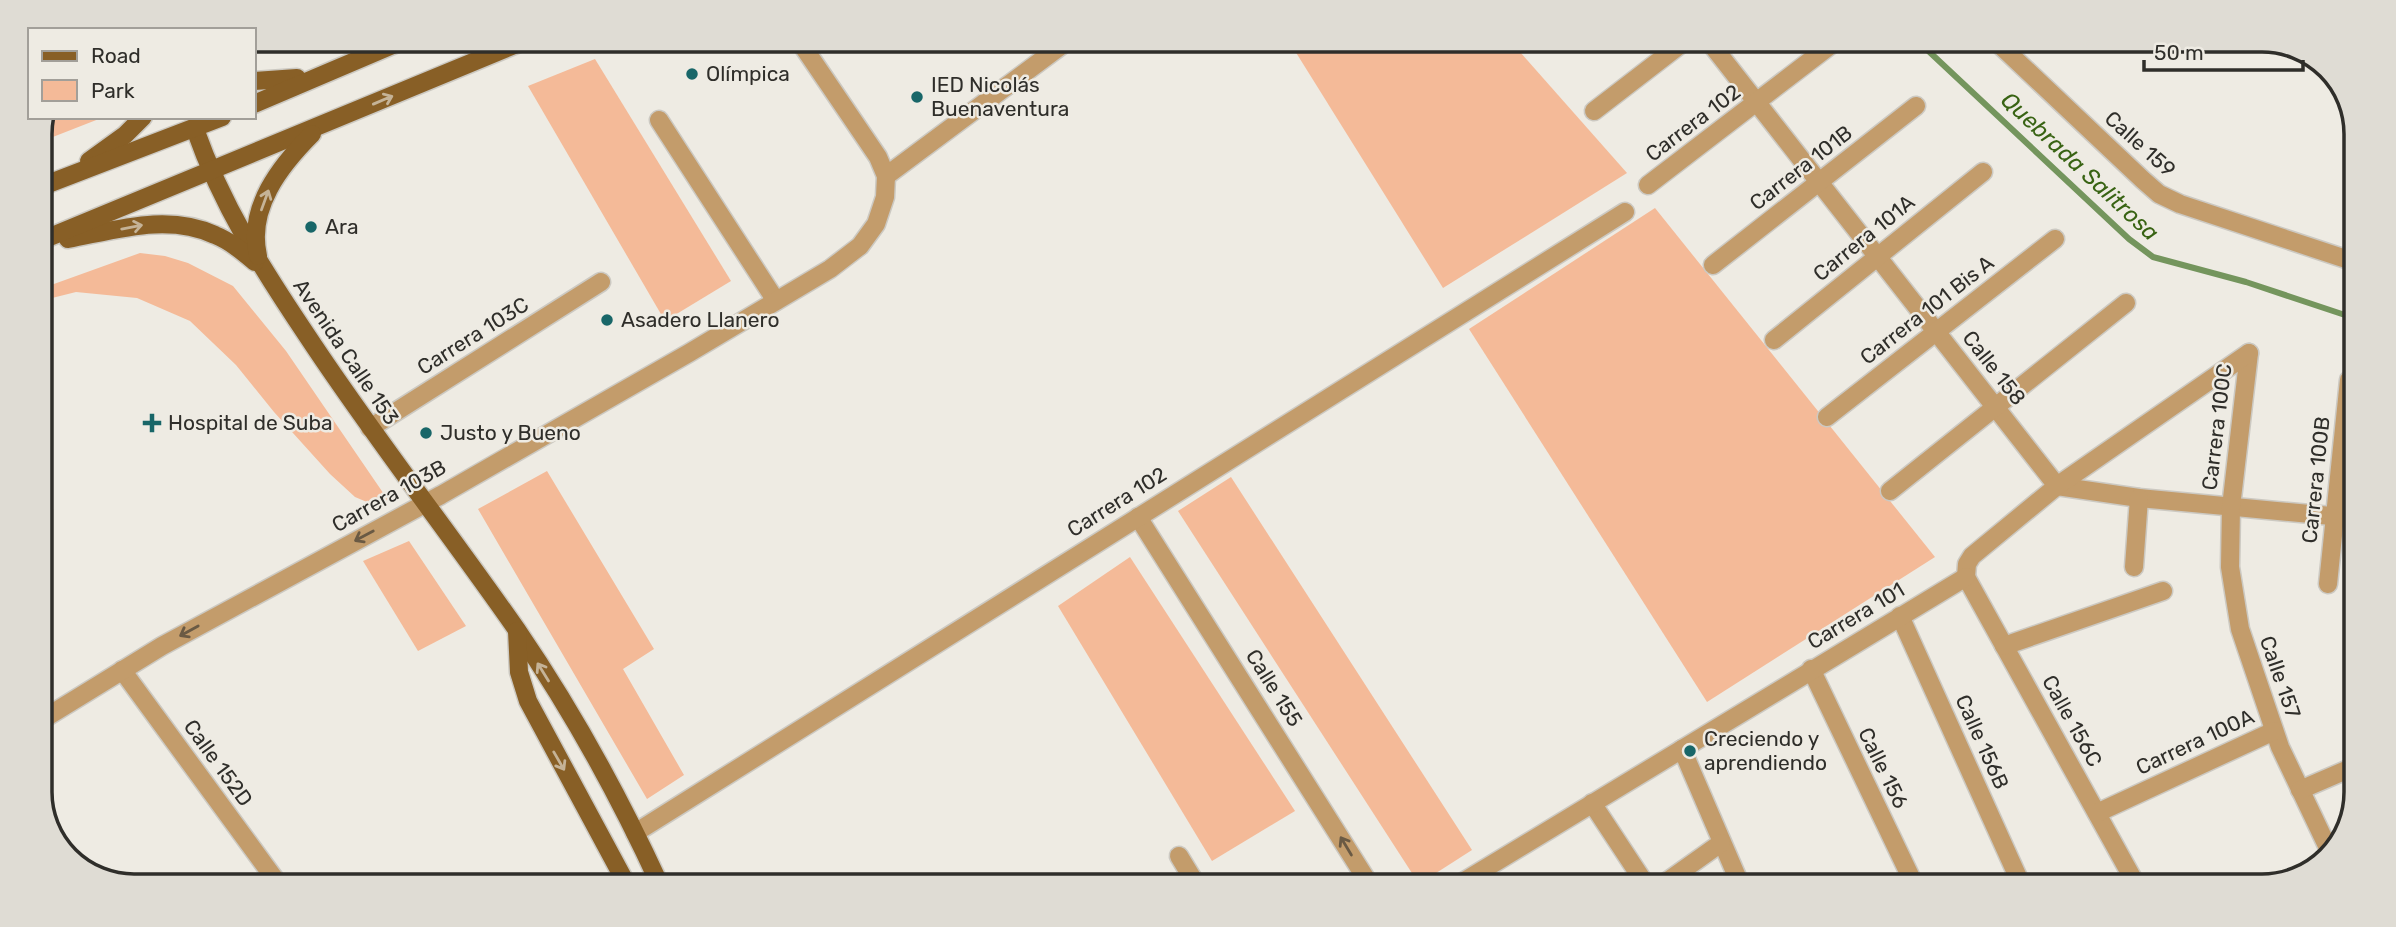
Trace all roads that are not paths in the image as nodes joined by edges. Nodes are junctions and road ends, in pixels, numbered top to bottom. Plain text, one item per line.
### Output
1 (376, 52) edge
2 (498, 52) edge
3 (807, 52) edge
4 (1054, 52) edge
5 (1671, 52) edge
6 (1717, 52) edge
7 (1822, 52) edge
8 (2007, 52) edge
9 (318, 76) junction
10 (256, 82) edge
11 (256, 103) edge
12 (1757, 103) junction
13 (1916, 106) dead end
14 (1594, 111) dead end
15 (141, 119) edge
16 (212, 119) edge
17 (659, 120) dead end
18 (193, 123) edge
19 (320, 126) junction
20 (210, 172) junction
21 (1983, 172) dead end
22 (66, 176) junction
23 (886, 176) junction
24 (52, 182) edge
25 (1820, 182) junction
26 (1648, 185) dead end
27 (1625, 212) dead end
28 (52, 238) edge
29 (2055, 239) dead end
30 (52, 241) edge
31 (1877, 255) junction
32 (2343, 258) edge
33 (1713, 265) dead end
34 (261, 266) junction
35 (601, 282) dead end
36 (776, 301) junction
37 (2126, 303) dead end
38 (1936, 330) junction
39 (1774, 340) dead end
40 (1996, 407) junction
41 (1827, 417) dead end
42 (370, 428) junction
43 (2057, 486) junction
44 (1890, 491) dead end
45 (2139, 498) junction
46 (424, 504) junction
47 (2231, 507) junction
48 (1138, 517) junction
49 (2344, 517) edge
50 (2344, 519) edge
51 (2134, 567) dead end
52 (1966, 577) junction
53 (2328, 584) dead end
54 (2163, 591) dead end
55 (1900, 616) junction
56 (517, 631) junction
57 (2004, 646) junction
58 (1811, 669) junction
59 (122, 670) junction
60 (53, 713) edge
61 (2274, 731) junction
62 (1682, 749) junction
63 (2344, 771) edge
64 (2300, 790) junction
65 (1592, 803) junction
66 (2097, 813) junction
67 (635, 833) junction
68 (1721, 843) junction
69 (2326, 843) edge
70 (1179, 856) dead end
71 (271, 874) edge
72 (621, 874) edge
73 (655, 874) edge
74 (1190, 874) edge
75 (1363, 874) edge
76 (1488, 874) edge
77 (1639, 874) edge
78 (1677, 874) edge
79 (1735, 874) edge
80 (1909, 874) edge
81 (2017, 874) edge
82 (2130, 874) edge

1 - 9 main road
19 -> 2 main road
3 - 23 street
4 - 23 street
5 - 14 street
6 - 12 street, Calle 158
7 - 12 street, Carrera 102
8 - 32 street, Calle 159
9 - 10 main road
9 - 11 main road
12 - 25 street, Calle 158
12 - 26 street, Carrera 102
13 - 25 street, Carrera 101B
15 - 22 main road
16 - 18 main road
17 - 36 street
18 - 20 main road, Avenida Calle 153
18 - 22 main road
19 - 20 main road
34 -> 19 main road
20 - 28 main road
20 - 34 main road, Avenida Calle 153
21 - 31 street, Carrera 101A
22 - 24 main road
23 - 36 street, Carrera 103B
25 - 31 street, Calle 158
25 - 33 street, Carrera 101B
27 - 48 street, Carrera 102
29 - 38 street, Carrera 101 Bis A
30 -> 34 main road
31 - 38 street, Calle 158
31 - 39 street, Carrera 101A
34 - 42 main road, Avenida Calle 153
35 - 42 street, Carrera 103C
36 - 46 street, Carrera 103B
37 - 40 street
38 - 40 street, Calle 158
38 - 41 street, Carrera 101 Bis A
40 - 43 street, Calle 158
40 - 44 street
42 - 46 main road, Avenida Calle 153
43 - 45 street
43 - 47 street, Carrera 100C
43 - 52 street
45 - 47 street
45 - 51 street
46 - 56 main road, Avenida Calle 153
46 -> 59 street, Carrera 103B
47 - 49 street
47 - 61 street, Calle 157
48 - 67 street, Carrera 102
75 -> 48 street, Calle 155
50 - 53 street, Carrera 100B
52 - 55 street, Carrera 101
52 - 57 street, Calle 156C
54 - 57 street
55 - 58 street, Carrera 101
55 - 81 street, Calle 156B
67 -> 56 main road, Avenida Calle 153
56 -> 72 main road
57 - 66 street, Calle 156C
58 - 62 street, Carrera 101
58 - 80 street, Calle 156
59 - 60 street, Carrera 103B
59 - 71 street, Calle 152D
61 - 64 street, Calle 157
61 - 66 street, Carrera 100A
62 - 65 street, Carrera 101
62 - 68 street
63 - 64 street
64 - 69 street, Calle 157
65 - 76 street, Carrera 101
65 - 77 street
66 - 82 street, Calle 156C
67 - 73 main road, Avenida Calle 153
68 - 78 street
68 - 79 street
70 - 74 street

